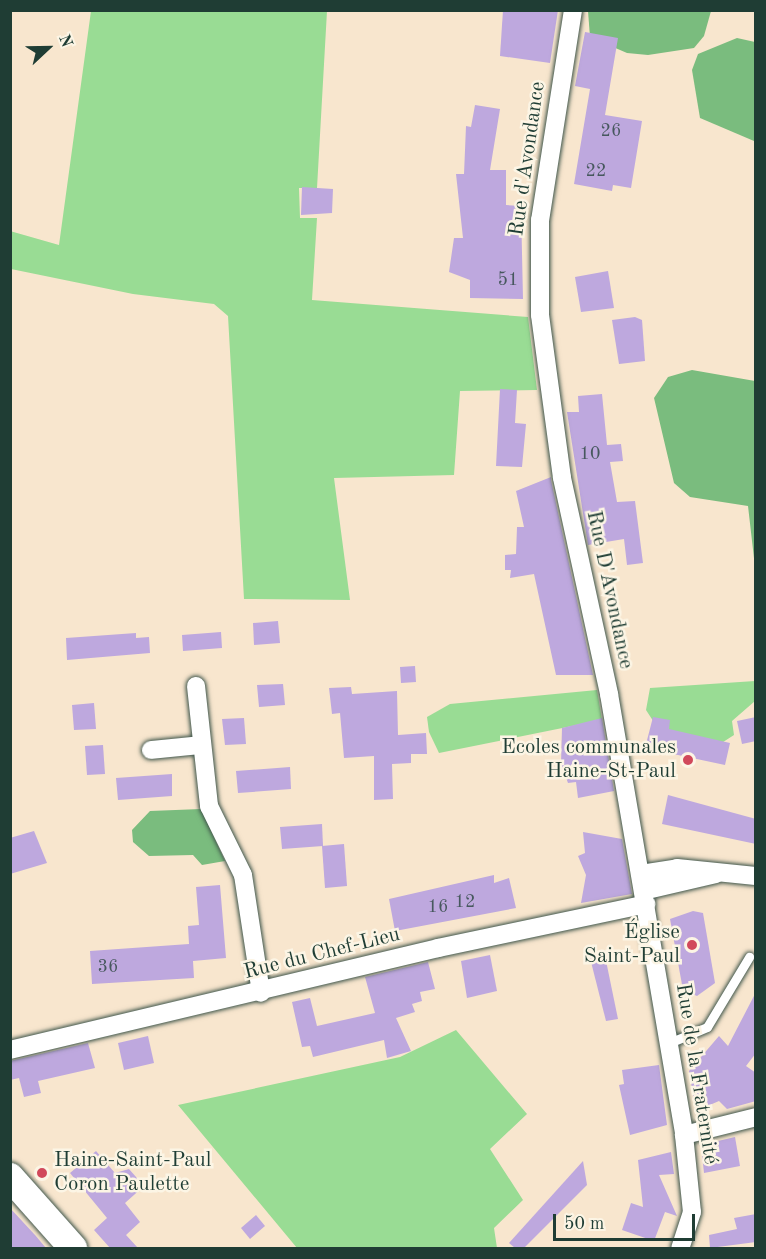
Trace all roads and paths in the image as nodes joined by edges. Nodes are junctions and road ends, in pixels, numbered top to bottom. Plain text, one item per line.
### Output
1 (573, 10) edge
2 (540, 315) joint
3 (196, 686) dead end
4 (201, 745) junction
5 (151, 750) dead end
6 (756, 876) edge
7 (643, 890) junction
8 (749, 957) dead end
9 (261, 993) junction
10 (669, 1043) junction
11 (10, 1050) edge
12 (756, 1117) edge
13 (684, 1135) junction
14 (10, 1177) edge
15 (73, 1248) edge
16 (680, 1248) edge

1 - 2 street, Rue d'Avondance
2 - 7 street, Rue D'Avondance
3 - 4 street
4 - 5 street
4 - 9 street
6 - 7 street, Rue du Chef-Lieu
7 - 9 street, Rue du Chef-Lieu
7 - 10 street, Rue de la Fraternité
8 - 10 lane
9 - 11 street, Rue du Chef-Lieu
10 - 13 street, Rue de la Fraternité
12 - 13 street
13 - 16 street, Rue de la Fraternité
14 - 15 main road

